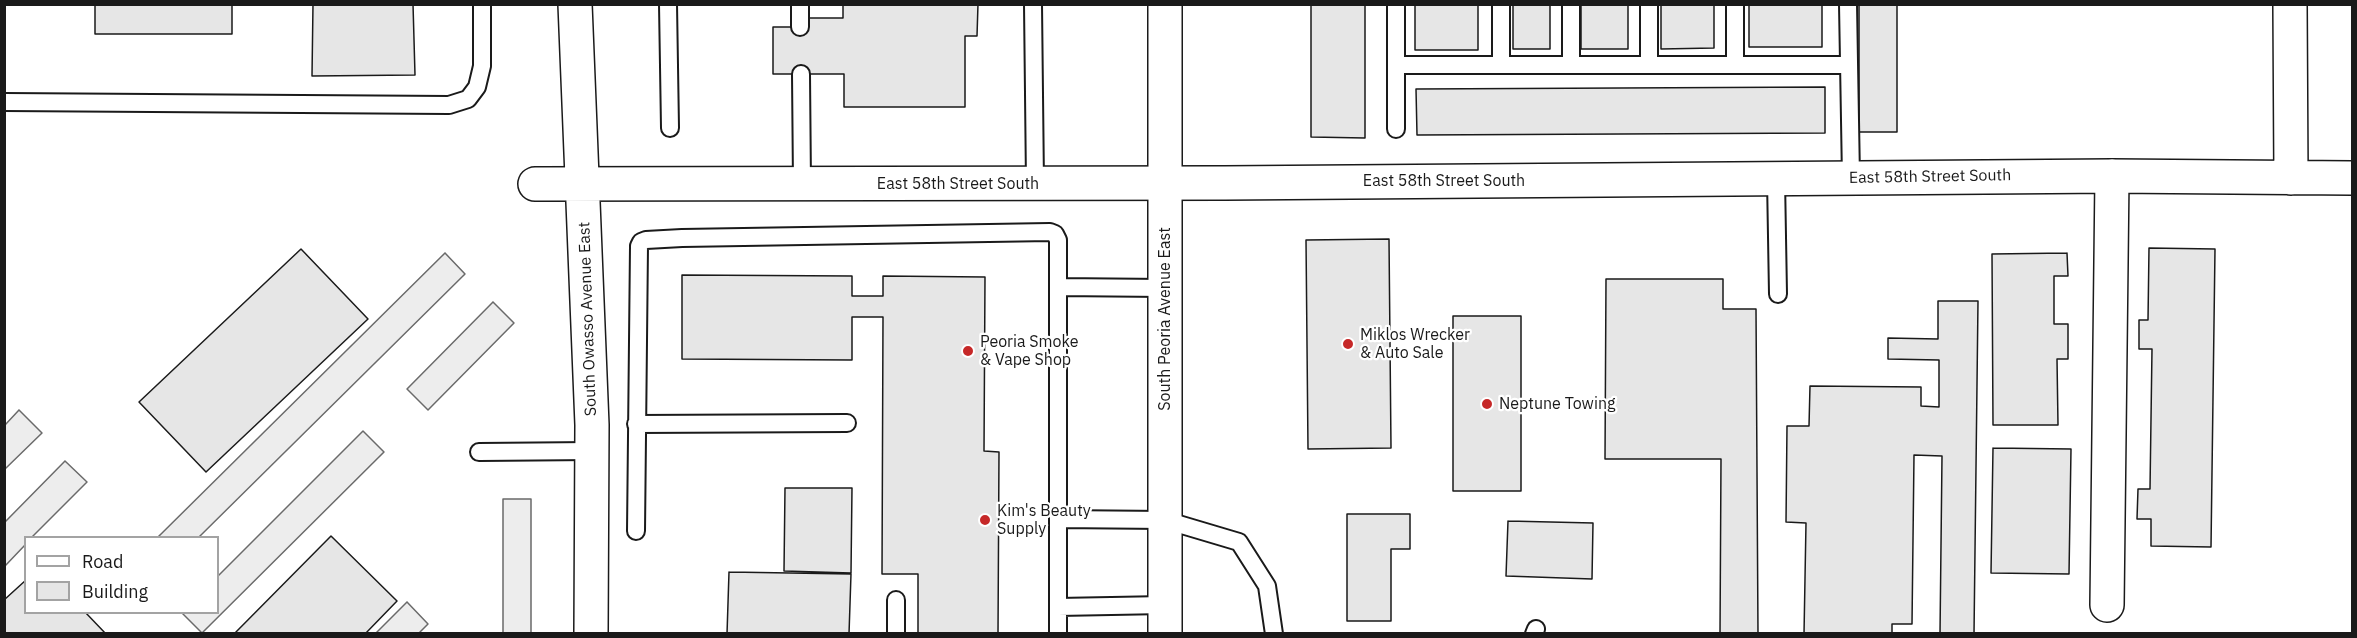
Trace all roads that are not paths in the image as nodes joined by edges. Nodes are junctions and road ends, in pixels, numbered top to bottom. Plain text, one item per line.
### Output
1 (482, 4) edge
2 (575, 4) edge
3 (668, 4) edge
4 (800, 4) edge
5 (1033, 4) edge
6 (1165, 4) edge
7 (1396, 4) edge
8 (1501, 4) edge
9 (1571, 4) edge
10 (1649, 4) edge
11 (1735, 4) edge
12 (1848, 4) edge
13 (2290, 4) edge
14 (800, 27) dead end
15 (1396, 65) junction
16 (1501, 65) junction
17 (1571, 65) junction
18 (1649, 65) junction
19 (1735, 65) junction
20 (1849, 65) junction
21 (801, 74) dead end
22 (4, 102) edge
23 (670, 128) dead end
24 (1396, 129) dead end
25 (2112, 176) junction
26 (1851, 178) junction
27 (2291, 178) junction
28 (2352, 178) edge
29 (1776, 179) junction
30 (1165, 183) junction
31 (536, 184) dead end
32 (583, 184) junction
33 (802, 184) junction
34 (1035, 184) junction
35 (1059, 286) junction
36 (1165, 288) junction
37 (1778, 294) dead end
38 (847, 423) dead end
39 (636, 424) junction
40 (592, 451) junction
41 (479, 452) dead end
42 (1059, 519) junction
43 (1165, 520) junction
44 (636, 531) dead end
45 (896, 600) dead end
46 (2108, 605) dead end
47 (1059, 606) junction
48 (1165, 619) edge
49 (591, 633) edge
50 (896, 633) edge
51 (1059, 633) edge
52 (1274, 633) edge

1 - 22 lane
2 - 32 street, South Owasso Avenue East
3 - 23 lane
4 - 14 lane
5 - 34 lane
6 - 30 street, South Peoria Avenue East
7 - 15 lane
8 - 16 lane
9 - 17 lane
10 - 18 lane
11 - 19 lane
12 - 20 lane
13 - 27 street
15 - 16 lane
15 - 24 lane
16 - 17 lane
17 - 18 lane
18 - 19 lane
19 - 20 lane
20 - 26 lane
21 - 33 lane
25 - 26 street, East 58th Street South
25 - 27 street, East 58th Street South
25 - 46 street
26 - 29 street, East 58th Street South
27 - 28 street, East 58th Street South
29 - 30 street, East 58th Street South
29 - 37 lane
30 - 34 street, East 58th Street South
30 - 36 street, South Peoria Avenue East
31 - 32 street, East 58th Street South
32 - 33 street, East 58th Street South
32 - 40 street, South Owasso Avenue East
33 - 34 street, East 58th Street South
35 - 36 lane
35 - 39 lane
35 - 42 lane
36 - 43 street, South Peoria Avenue East
38 - 39 lane
39 - 44 lane
40 - 41 lane
40 - 49 street, South Owasso Avenue East
42 - 43 lane
42 - 47 lane
43 - 48 street, South Peoria Avenue East
43 - 52 lane
45 - 50 lane
47 - 48 lane
47 - 51 lane

